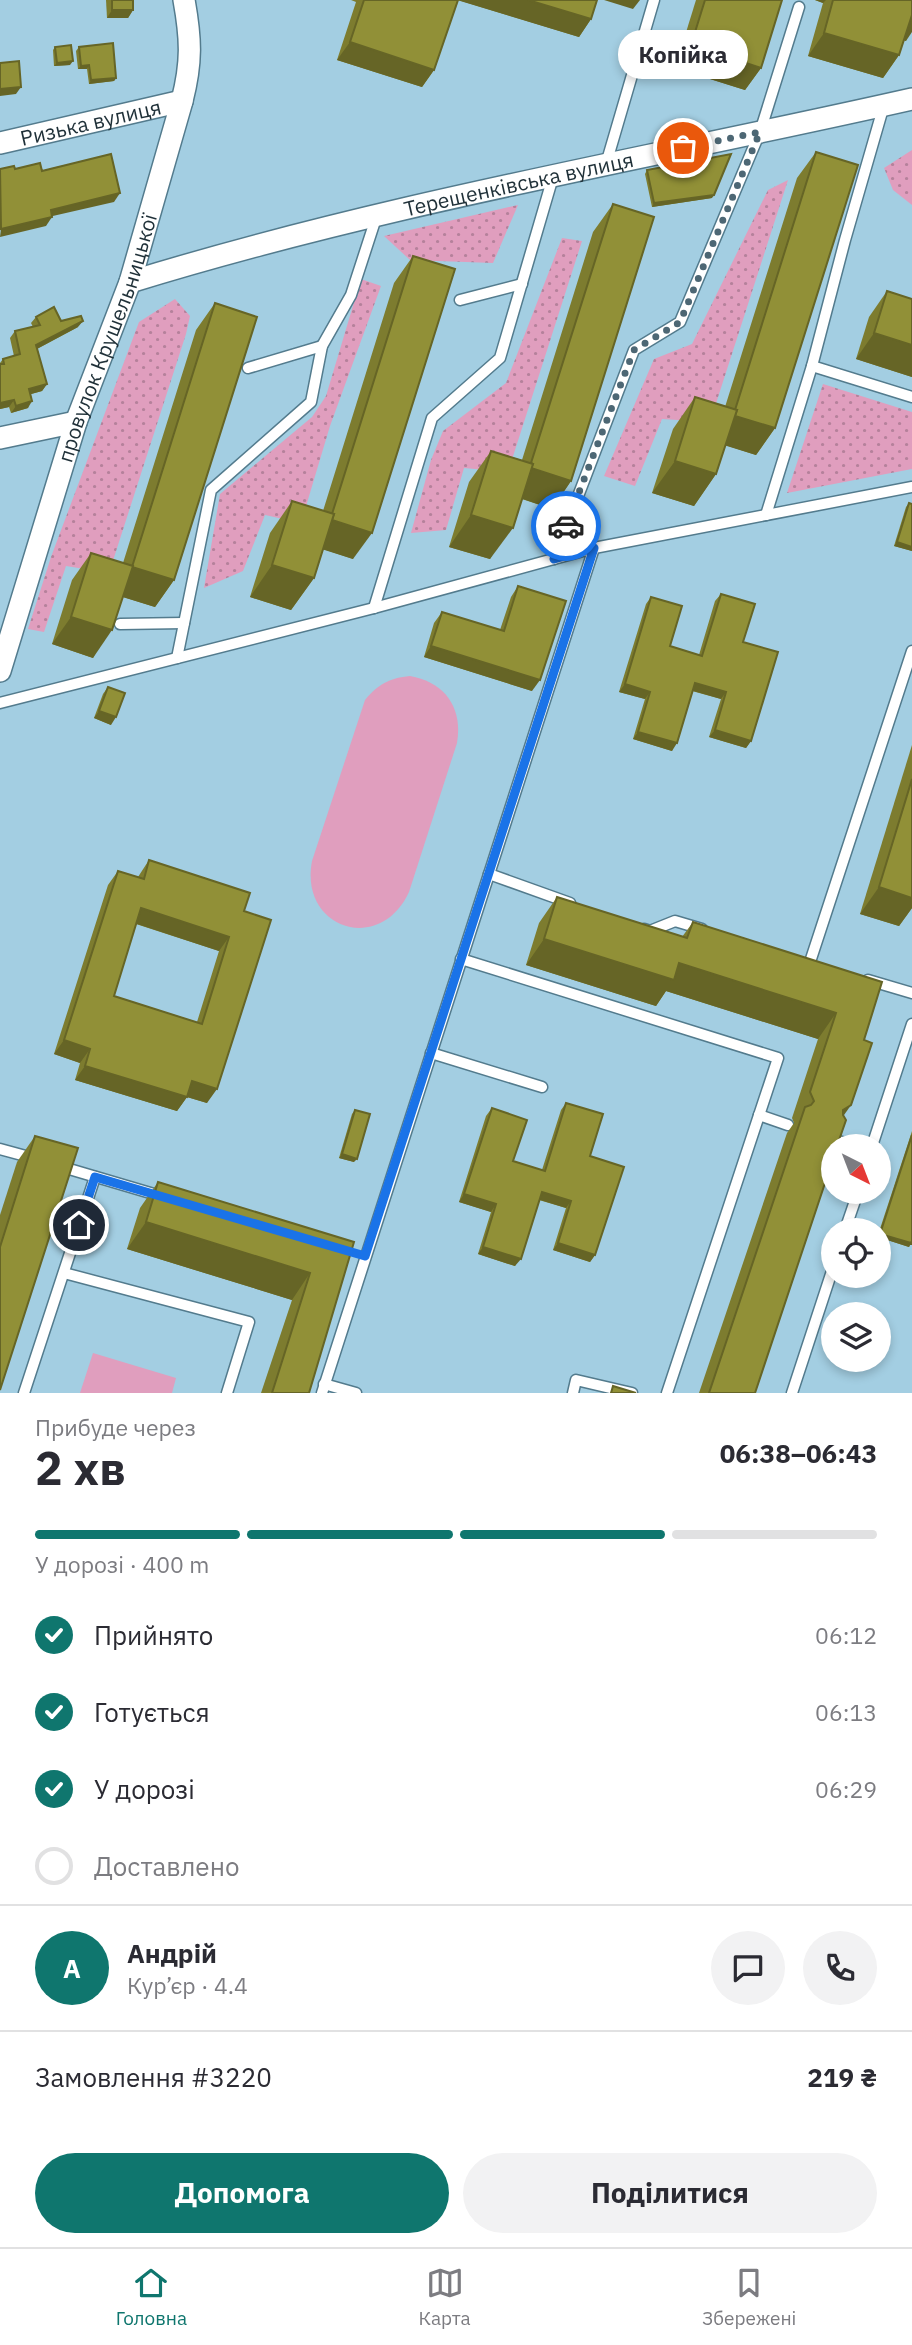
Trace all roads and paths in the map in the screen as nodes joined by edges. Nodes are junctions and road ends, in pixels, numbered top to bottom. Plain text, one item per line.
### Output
1 (184, 0) edge
2 (654, 0) edge
3 (799, 7) dead end
4 (912, 99) edge
5 (182, 101) junction
6 (884, 106) junction
7 (760, 132) junction
8 (0, 143) edge
9 (606, 164) junction
10 (553, 177) junction
11 (377, 215) junction
12 (130, 282) junction
13 (522, 284) junction
14 (460, 300) dead end
15 (322, 346) junction
16 (812, 366) junction
17 (248, 368) edge
18 (912, 397) edge
19 (76, 422) junction
20 (0, 438) edge
21 (912, 487) edge
22 (766, 515) junction
23 (594, 548) junction
24 (554, 559) junction
25 (374, 608) junction
26 (184, 623) junction
27 (120, 624) edge
28 (912, 651) edge
29 (177, 658) junction
30 (0, 671) edge
31 (0, 703) edge
32 (489, 874) junction
33 (586, 909) edge
34 (638, 927) edge
35 (712, 932) edge
36 (798, 958) edge
37 (461, 959) junction
38 (810, 962) junction
39 (822, 966) edge
40 (858, 977) edge
41 (912, 993) edge
42 (912, 1024) edge
43 (431, 1053) junction
44 (542, 1087) dead end
45 (759, 1115) junction
46 (788, 1125) dead end
47 (876, 1134) edge
48 (0, 1149) edge
49 (95, 1177) junction
50 (173, 1199) edge
51 (352, 1252) edge
52 (365, 1256) junction
53 (64, 1273) junction
54 (826, 1288) edge
55 (323, 1388) edge
56 (24, 1393) edge
57 (228, 1393) edge
58 (356, 1393) edge
59 (573, 1393) edge
60 (632, 1393) edge
61 (667, 1393) edge
62 (792, 1393) edge

1 - 5 street, провулок Крушельницької
2 - 9 lane
3 - 7 lane
4 - 6 street, Терещенківська вулиця
5 - 8 street, Ризька вулиця
5 - 12 street, провулок Крушельницької
6 - 7 street, Терещенківська вулиця
6 - 16 lane
7 - 9 street, Терещенківська вулиця
7 - 24 lane
9 - 10 street, Терещенківська вулиця
10 - 11 street, Терещенківська вулиця
10 - 13 lane
11 - 12 street, Терещенківська вулиця
11 - 15 lane
12 - 19 street, провулок Крушельницької
13 - 14 lane
13 - 25 lane
15 - 17 lane
15 - 26 lane
16 - 18 lane
16 - 22 lane
19 - 20 street
19 - 30 street, провулок Крушельницької
21 - 22 lane
22 - 23 lane
23 - 24 lane
23 - 32 lane
24 - 25 lane
25 - 29 lane
26 - 27 lane
26 - 29 lane
28 - 38 lane
29 - 31 lane
32 - 33 lane
32 - 37 lane
34 - 35 lane
36 - 38 lane
37 - 43 lane
37 - 45 lane
38 - 39 lane
40 - 41 lane
42 - 47 lane
43 - 44 lane
43 - 52 lane
45 - 46 lane
45 - 61 lane
48 - 49 lane
49 - 50 lane
49 - 53 lane
51 - 52 lane
52 - 55 lane
53 - 56 lane
53 - 57 lane
54 - 62 lane
55 - 58 lane
59 - 60 lane

